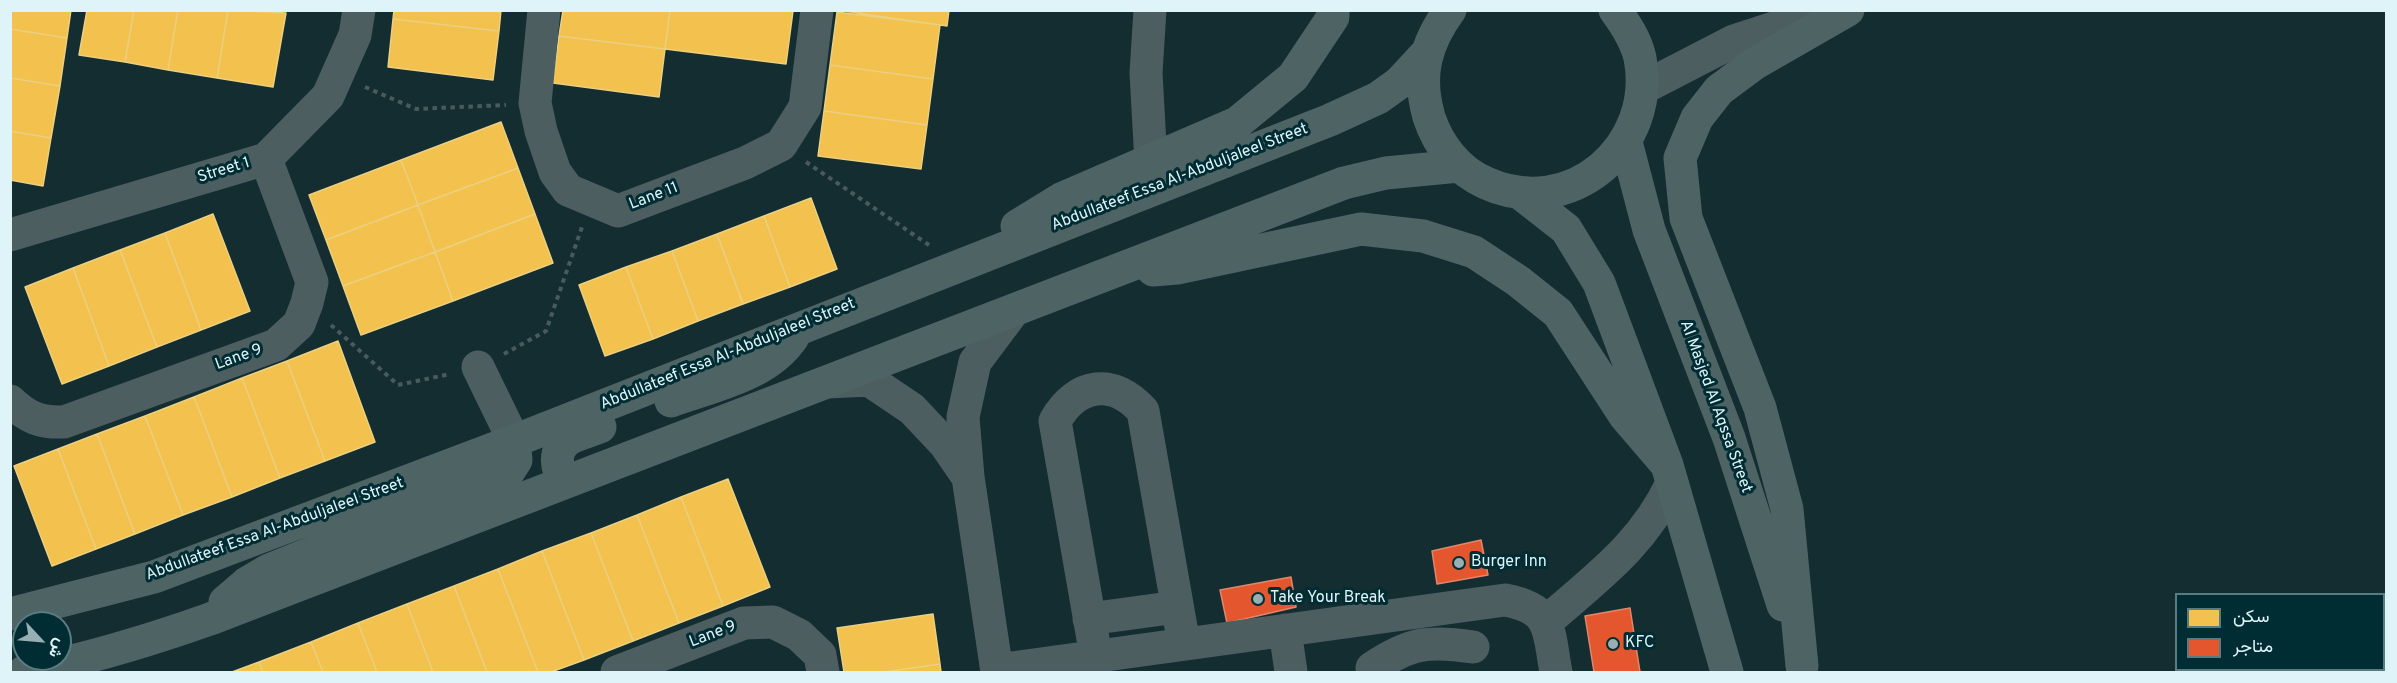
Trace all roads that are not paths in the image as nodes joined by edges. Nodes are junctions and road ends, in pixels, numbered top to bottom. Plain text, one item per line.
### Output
1 (359, 10) edge
2 (544, 10) edge
3 (817, 10) edge
4 (1150, 10) edge
5 (1333, 10) edge
6 (1450, 10) edge
7 (1615, 10) edge
8 (1829, 10) edge
9 (1848, 10) edge
10 (1425, 55) junction
11 (1643, 88) junction
12 (1626, 142) junction
13 (266, 159) junction
14 (1150, 162) junction
15 (1459, 166) junction
16 (1520, 194) junction
17 (10, 235) edge
18 (957, 265) junction
19 (1098, 276) junction
20 (1014, 310) junction
21 (799, 327) junction
22 (478, 367) road end
23 (824, 382) junction
24 (10, 401) edge
25 (514, 441) junction
26 (1669, 474) junction
27 (968, 477) junction
28 (566, 481) junction
29 (1467, 605) junction
30 (1177, 607) junction
31 (10, 614) edge
32 (210, 619) junction
33 (1089, 619) junction
34 (1364, 619) junction
35 (1546, 622) junction
36 (1285, 630) junction
37 (1184, 644) junction
38 (1096, 656) junction
39 (1474, 660) edge
40 (1803, 669) edge
41 (1372, 670) edge
42 (997, 671) edge
43 (24, 672) edge
44 (616, 672) edge
45 (823, 672) edge
46 (1291, 672) edge
47 (1556, 672) edge
48 (1727, 672) edge

1 - 13 street, Street 1
2 - 3 street, Lane 11
4 - 14 street
5 - 14 main road
6 - 10 main road
7 - 11 main road
8 - 11 street
9 - 40 main road
10 - 15 main road
10 - 18 main road, Abdullateef Essa Al-Abduljaleel Street
11 - 12 main road
12 - 16 main road
12 - 40 main road, Al Masjed Al Aqssa Street
13 - 17 street, Street 1
13 - 24 street, Lane 9
14 - 18 main road
15 - 16 main road
15 - 19 main road
16 - 26 main road
18 - 21 main road, Abdullateef Essa Al-Abduljaleel Street
19 - 20 main road
19 - 26 main road
20 - 23 main road
20 - 27 street
21 - 25 main road, Abdullateef Essa Al-Abduljaleel Street
21 - 28 main road
22 - 25 street
23 - 27 street
23 - 28 main road
25 - 31 main road, Abdullateef Essa Al-Abduljaleel Street
25 - 32 main road
26 - 35 street
26 - 48 main road
27 - 42 street
28 - 32 main road
29 - 34 street
29 - 35 street
29 - 39 street
30 - 33 street
30 - 33 street
30 - 37 street
32 - 43 main road
33 - 38 street
34 - 36 street
34 - 41 street
35 - 47 street
36 - 37 street
36 - 46 street
37 - 38 street
38 - 42 street
39 - 41 street
44 - 45 street, Lane 9

